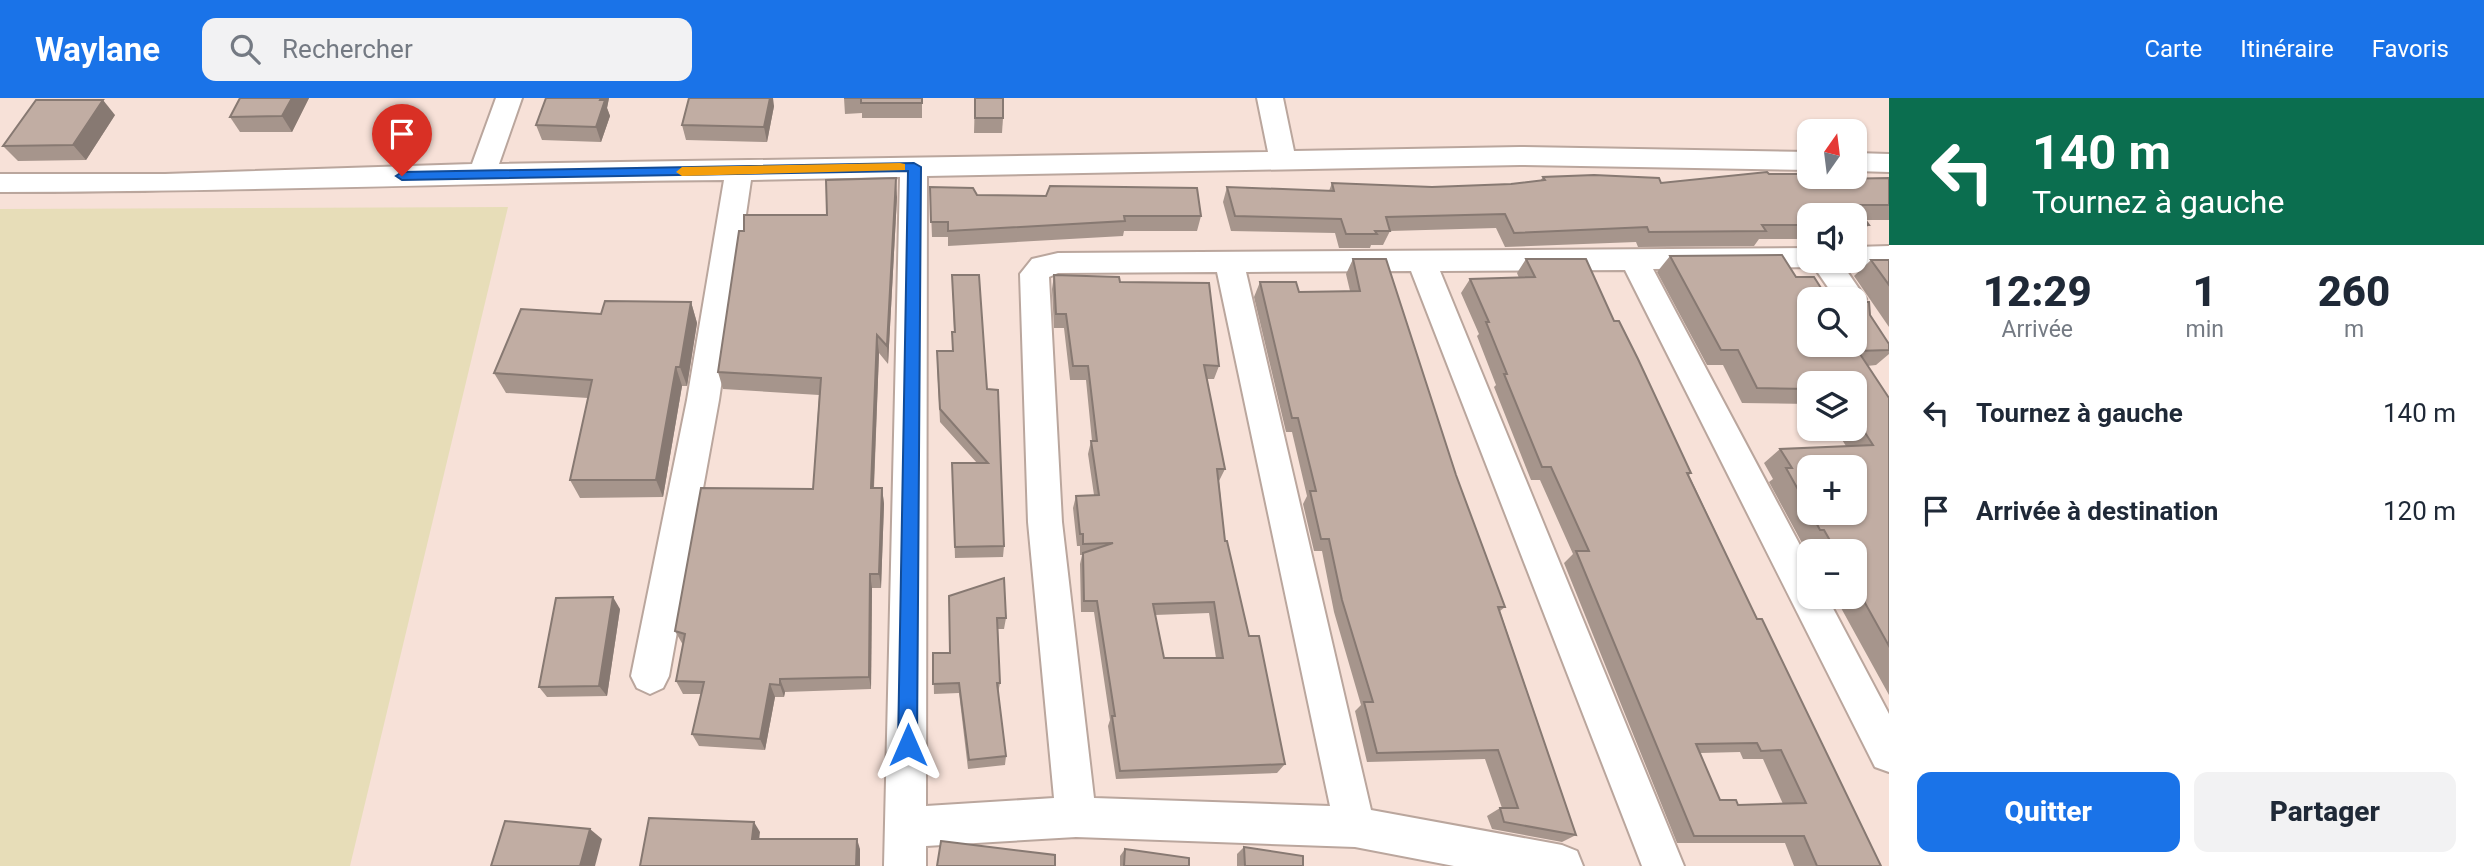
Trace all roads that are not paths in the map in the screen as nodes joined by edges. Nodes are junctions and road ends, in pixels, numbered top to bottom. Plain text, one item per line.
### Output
1 (509, 98) edge
2 (1270, 98) edge
3 (1282, 158) junction
4 (1797, 161) edge
5 (1867, 162) edge
6 (1889, 163) edge
7 (914, 167) junction
8 (739, 171) junction
9 (482, 173) junction
10 (0, 183) edge
11 (1889, 256) edge
12 (1867, 257) edge
13 (1797, 258) edge
14 (1421, 260) junction
15 (1633, 260) junction
16 (1229, 261) junction
17 (650, 676) dead end
18 (1889, 753) edge
19 (1076, 817) junction
20 (1355, 827) junction
21 (906, 847) edge
22 (1562, 866) edge
23 (1662, 866) edge

1 - 9 street
2 - 3 street
3 - 4 street
3 - 7 street
5 - 6 street
7 - 8 street
7 - 21 street
8 - 9 street
8 - 17 street
9 - 10 street
11 - 12 street
13 - 15 street
14 - 15 street
14 - 16 street
14 - 23 street
15 - 18 street
16 - 19 street
16 - 20 street
19 - 20 street
19 - 21 street
20 - 22 street

